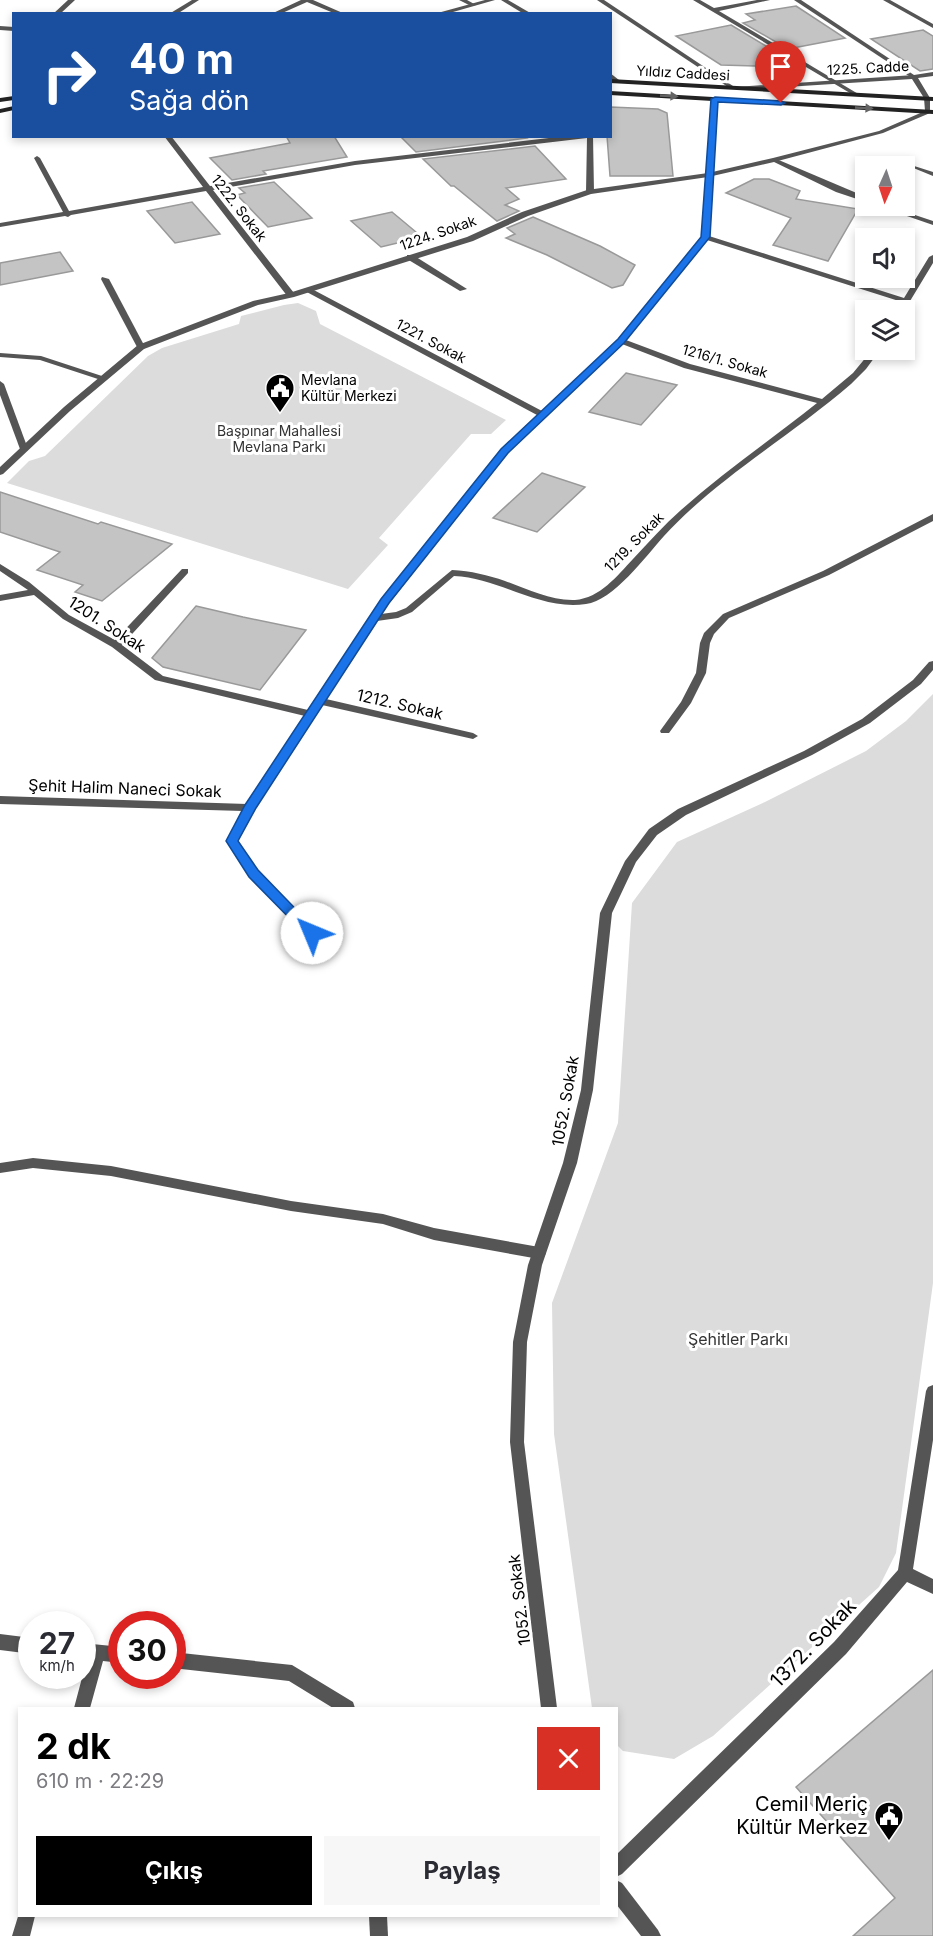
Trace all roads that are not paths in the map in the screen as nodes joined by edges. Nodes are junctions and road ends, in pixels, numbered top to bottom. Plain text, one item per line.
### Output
1 (72, 0) edge
2 (196, 0) edge
3 (307, 0) edge
4 (462, 0) edge
5 (492, 0) edge
6 (504, 0) edge
7 (600, 0) edge
8 (696, 0) edge
9 (767, 0) edge
10 (797, 0) edge
11 (886, 0) edge
12 (473, 5) junction
13 (713, 10) junction
14 (58, 12) edge
15 (175, 12) edge
16 (279, 12) edge
17 (337, 12) edge
18 (445, 12) edge
19 (525, 12) edge
20 (933, 26) edge
21 (933, 74) edge
22 (914, 77) junction
23 (614, 81) edge
24 (834, 81) junction
25 (732, 88) junction
26 (612, 93) edge
27 (857, 95) junction
28 (715, 99) junction
29 (930, 99) edge
30 (931, 112) edge
31 (169, 138) edge
32 (571, 138) edge
33 (589, 138) edge
34 (37, 158) dead end
35 (774, 160) junction
36 (915, 167) edge
37 (933, 174) edge
38 (708, 175) junction
39 (208, 188) junction
40 (590, 192) junction
41 (855, 196) edge
42 (68, 215) junction
43 (912, 216) edge
44 (933, 223) edge
45 (0, 225) edge
46 (705, 237) junction
47 (410, 257) junction
48 (933, 257) edge
49 (105, 279) dead end
50 (463, 289) dead end
51 (307, 290) junction
52 (291, 295) junction
53 (903, 300) edge
54 (907, 300) edge
55 (621, 341) junction
56 (141, 346) junction
57 (0, 355) edge
58 (869, 360) edge
59 (104, 378) junction
60 (0, 384) edge
61 (823, 402) junction
62 (543, 415) junction
63 (24, 449) junction
64 (0, 472) edge
65 (933, 517) edge
66 (0, 567) edge
67 (185, 571) dead end
68 (36, 592) junction
69 (0, 598) edge
70 (374, 618) junction
71 (116, 645) junction
72 (933, 664) edge
73 (320, 701) junction
74 (311, 714) junction
75 (664, 731) dead end
76 (473, 736) dead end
77 (0, 800) edge
78 (250, 808) junction
79 (312, 933) dead end
80 (0, 1168) edge
81 (539, 1253) junction
82 (933, 1391) edge
83 (905, 1573) junction
84 (933, 1587) edge
85 (0, 1642) edge
86 (18, 1644) edge
87 (186, 1662) edge
88 (85, 1689) edge
89 (82, 1707) edge
90 (345, 1707) edge
91 (549, 1707) edge
92 (618, 1866) edge
93 (618, 1891) edge
94 (26, 1917) edge
95 (378, 1917) edge
96 (21, 1936) edge
97 (379, 1936) edge
98 (652, 1936) edge

1 - 14 street
2 - 15 street
3 - 16 street
3 - 17 street
4 - 12 street
5 - 12 street
6 - 19 street
7 - 25 street
8 - 13 street
9 - 13 street
10 - 22 street
11 - 20 street
12 - 18 street
13 - 24 street
21 - 22 street, 1225. Cadde
22 - 24 street, 1225. Cadde
22 - 29 street
23 - 25 main road, Yıldız Caddesi
24 - 25 street, 1225. Cadde
24 - 27 street
25 - 27 main road, Yıldız Caddesi
26 -> 28 main road, Yıldız Caddesi
27 - 29 main road, Yıldız Caddesi
28 -> 30 main road, Yıldız Caddesi
28 - 38 street
29 - 30 street
30 - 35 street, 1224. Sokak
31 - 39 street, 1222. Sokak
32 - 39 street
33 - 40 street
34 - 42 street
35 - 38 street, 1224. Sokak
35 - 41 street
36 - 37 street
38 - 40 street, 1224. Sokak
38 - 46 street
39 - 42 street
39 - 52 street, 1222. Sokak
40 - 47 street, 1224. Sokak
42 - 45 street
43 - 44 street
46 - 53 street
46 - 55 street
47 - 50 street
47 - 51 street, 1224. Sokak
48 - 54 street
49 - 56 street
51 - 52 street, 1224. Sokak
51 - 62 street, 1221. Sokak
52 - 56 street, 1224. Sokak
55 - 61 street, 1216/1. Sokak
55 - 62 street
56 - 59 street, 1224. Sokak
57 - 59 street
58 - 61 street, 1219. Sokak
59 - 63 street, 1224. Sokak
60 - 63 street
61 - 70 street, 1219. Sokak
62 - 70 street
63 - 64 street, 1224. Sokak
65 - 75 street
66 - 68 street, 1201. Sokak
67 - 71 street
68 - 69 street
68 - 71 street, 1201. Sokak
70 - 73 street
71 - 74 street, 1201. Sokak
72 - 81 street, 1052. Sokak
73 - 74 street
73 - 76 street, 1212. Sokak
74 - 78 street
77 - 78 street, Şehit Halim Naneci Sokak
78 - 79 street
80 - 81 street
81 - 91 street, 1052. Sokak
82 - 83 street
83 - 84 street
83 - 92 street, 1372. Sokak
85 - 86 street
87 - 90 street
88 - 89 street
93 - 98 street
94 - 96 street
95 - 97 street

